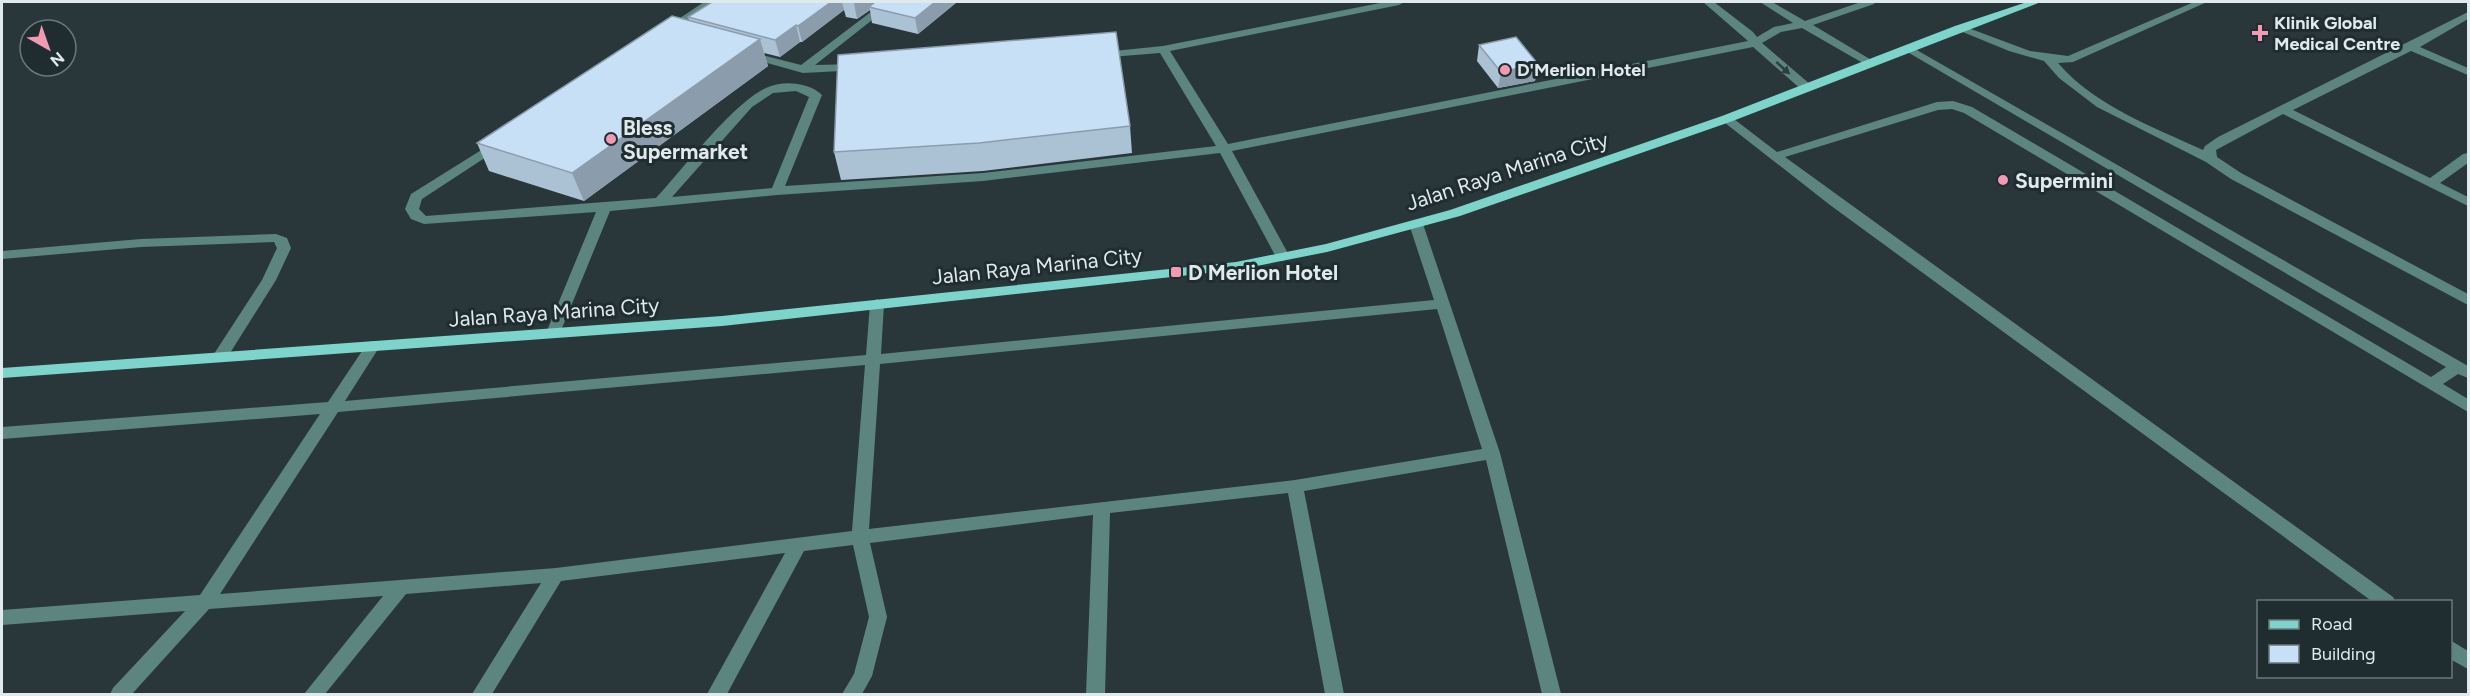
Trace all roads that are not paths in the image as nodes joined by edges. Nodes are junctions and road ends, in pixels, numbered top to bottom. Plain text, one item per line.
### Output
1 (711, 2) edge
2 (890, 2) edge
3 (1400, 2) edge
4 (1708, 2) edge
5 (1765, 2) edge
6 (1870, 2) edge
7 (2036, 2) edge
8 (2202, 2) edge
9 (2469, 15) edge
10 (1806, 24) junction
11 (1959, 28) junction
12 (667, 36) edge
13 (1755, 43) junction
14 (2411, 46) junction
15 (1908, 48) junction
16 (1163, 49) junction
17 (734, 51) edge
18 (1080, 56) edge
19 (2049, 59) junction
20 (1872, 64) junction
21 (871, 67) edge
22 (803, 69) junction
23 (2469, 72) edge
24 (1807, 88) junction
25 (2282, 109) junction
26 (1726, 119) junction
27 (506, 138) edge
28 (1224, 149) junction
29 (1776, 156) junction
30 (2469, 158) edge
31 (2211, 159) junction
32 (2431, 183) junction
33 (2148, 186) junction
34 (777, 190) junction
35 (2122, 201) junction
36 (660, 202) junction
37 (2469, 202) edge
38 (604, 207) junction
39 (1416, 224) junction
40 (2, 255) edge
41 (1282, 256) junction
42 (2469, 300) edge
43 (877, 304) junction
44 (1443, 304) junction
45 (553, 333) junction
46 (373, 346) junction
47 (220, 357) junction
48 (873, 361) junction
49 (2463, 370) edge
50 (2, 373) edge
51 (2432, 384) junction
52 (2469, 406) edge
53 (332, 409) junction
54 (2, 433) edge
55 (1492, 453) junction
56 (1295, 486) junction
57 (1102, 507) junction
58 (860, 536) junction
59 (799, 544) junction
60 (556, 575) junction
61 (401, 587) junction
62 (2384, 600) edge
63 (205, 602) junction
64 (2, 618) edge
65 (2452, 649) edge
66 (2469, 661) edge
67 (120, 694) edge
68 (314, 694) edge
69 (482, 694) edge
70 (717, 694) edge
71 (852, 694) edge
72 (1095, 694) edge
73 (1335, 694) edge
74 (1552, 694) edge

1 - 12 street
2 - 22 street
3 - 16 street
4 - 13 street
5 - 10 street
6 - 10 street
7 - 11 main road, Jalan Raya Marina City
8 - 19 street
9 - 14 street
10 - 13 street
10 - 20 street
11 - 15 main road, Jalan Raya Marina City
11 - 19 street
13 -> 24 street
13 - 28 street
14 - 23 street
14 - 25 street
15 - 20 main road, Jalan Raya Marina City
15 - 33 street
16 - 18 street
16 - 28 street
17 - 22 street
19 - 31 street
20 - 24 main road, Jalan Raya Marina City
21 - 22 street
24 - 26 main road, Jalan Raya Marina City
25 - 31 street
25 - 32 street
26 - 29 street
26 - 39 main road, Jalan Raya Marina City
27 - 38 street
28 - 34 street
28 - 41 street
29 - 35 street
29 - 62 street
30 - 32 street
31 - 42 street
32 - 37 street
33 - 35 street
33 - 49 street
34 - 36 street
34 - 36 street
35 - 51 street
36 - 38 street
38 - 45 street
39 - 41 main road, Jalan Raya Marina City
39 - 44 street
40 - 47 street
41 - 43 main road, Jalan Raya Marina City
43 - 45 main road, Jalan Raya Marina City
43 - 48 street
44 - 48 street
44 - 55 street
45 - 46 main road, Jalan Raya Marina City
46 - 47 main road, Jalan Raya Marina City
46 - 53 street
47 - 50 main road, Jalan Raya Marina City
48 - 53 street
48 - 58 street
49 - 51 street
51 - 52 street
53 - 54 street
53 - 63 street
55 - 56 street
55 - 74 street
56 - 57 street
56 - 73 street
57 - 58 street
57 - 72 street
58 - 59 street
58 - 71 street
59 - 60 street
59 - 70 street
60 - 61 street
60 - 69 street
61 - 63 street
61 - 68 street
63 - 64 street
63 - 67 street
65 - 66 street

